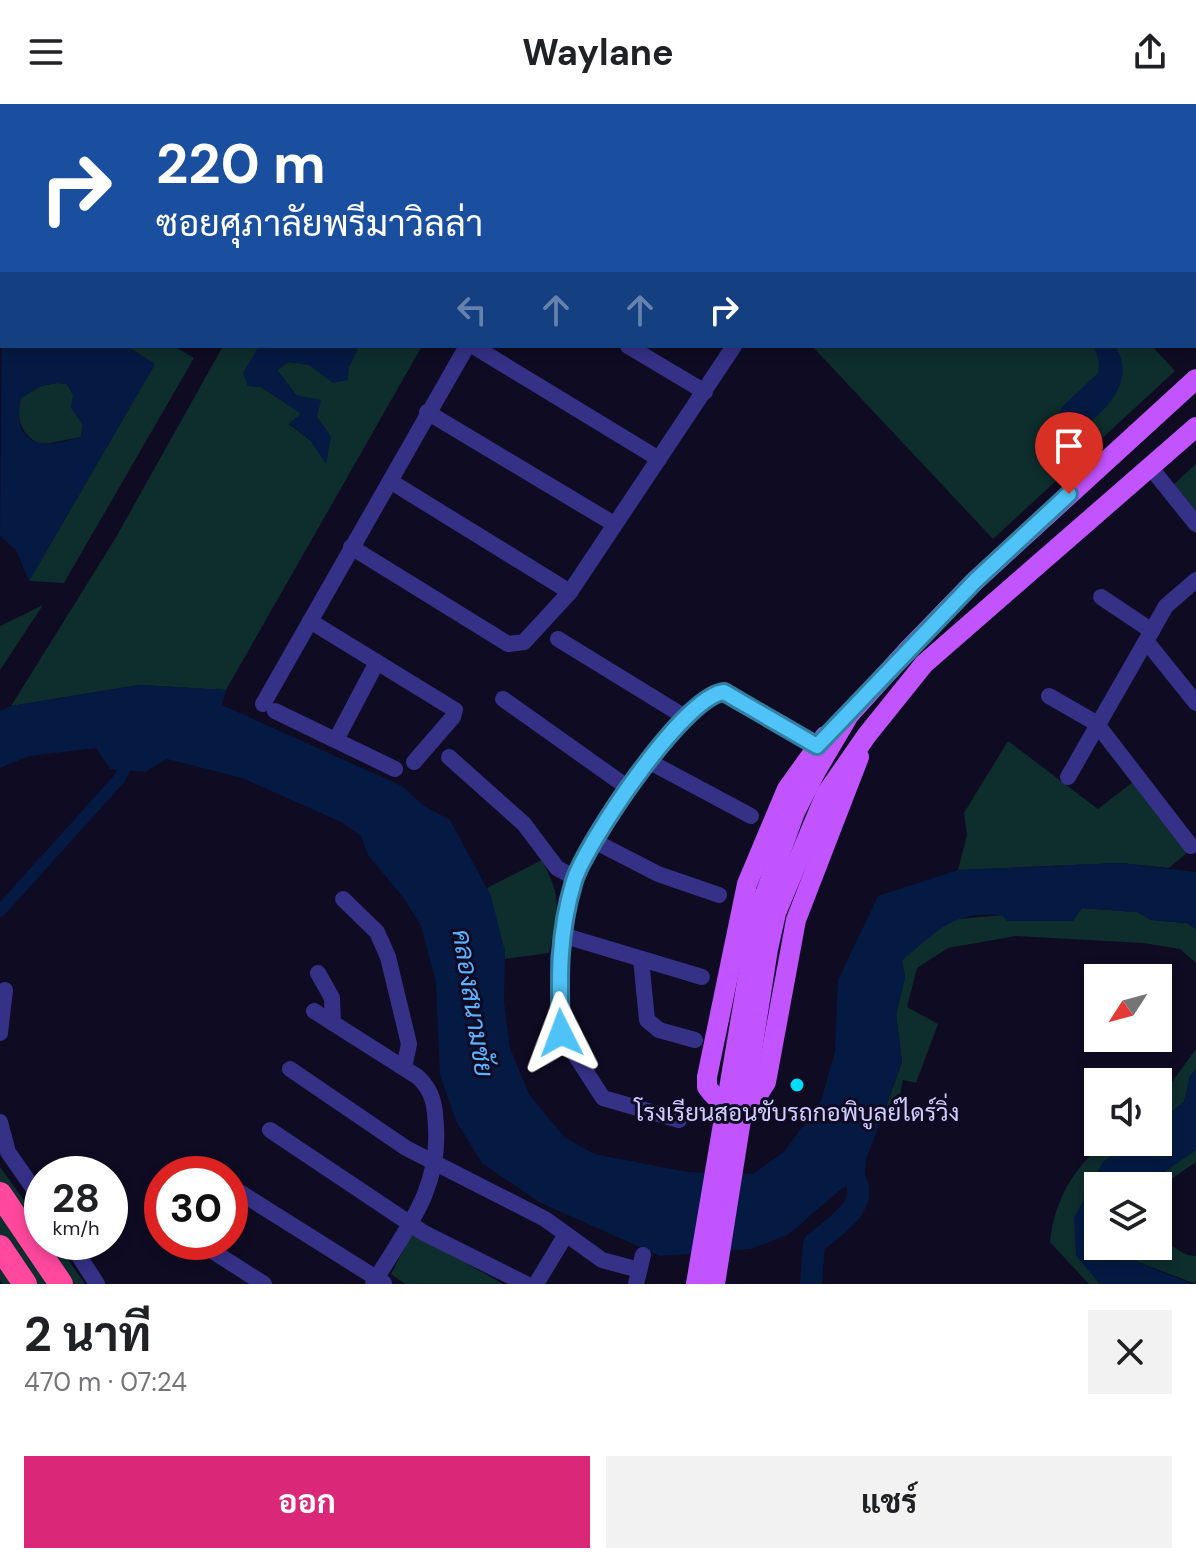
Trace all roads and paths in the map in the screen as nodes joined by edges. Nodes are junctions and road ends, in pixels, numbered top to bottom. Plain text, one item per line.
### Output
1 (469, 348) edge
2 (473, 348) edge
3 (631, 348) edge
4 (733, 348) edge
5 (1196, 379) edge
6 (705, 392) junction
7 (427, 412) junction
8 (1196, 427) edge
9 (659, 459) junction
10 (1151, 468) junction
11 (390, 481) junction
12 (614, 524) junction
13 (1196, 524) edge
14 (351, 547) junction
15 (1196, 580) edge
16 (570, 592) junction
17 (1101, 597) dead end
18 (310, 621) junction
19 (1150, 636) junction
20 (558, 639) dead end
21 (377, 662) junction
22 (1049, 696) dead end
23 (503, 699) dead end
24 (1196, 703) edge
25 (849, 715) junction
26 (685, 717) junction
27 (1096, 723) junction
28 (867, 735) junction
29 (337, 738) junction
30 (817, 746) junction
31 (449, 757) dead end
32 (648, 761) junction
33 (414, 762) dead end
34 (395, 769) dead end
35 (1068, 777) dead end
36 (627, 787) junction
37 (804, 814) junction
38 (751, 816) dead end
39 (596, 842) junction
40 (1191, 846) dead end
41 (575, 878) junction
42 (719, 895) dead end
43 (343, 899) dead end
44 (562, 935) junction
45 (641, 959) junction
46 (318, 973) dead end
47 (702, 977) dead end
48 (5, 990) dead end
49 (314, 1011) dead end
50 (333, 1023) junction
51 (0, 1033) edge
52 (695, 1040) dead end
53 (404, 1068) junction
54 (290, 1069) dead end
55 (679, 1120) dead end
56 (0, 1122) edge
57 (270, 1130) dead end
58 (436, 1163) junction
59 (24, 1175) edge
60 (0, 1194) edge
61 (248, 1198) edge
62 (411, 1224) junction
63 (565, 1236) junction
64 (0, 1247) edge
65 (82, 1260) edge
66 (226, 1260) edge
67 (639, 1270) edge
68 (378, 1282) edge
69 (25, 1284) edge
70 (61, 1284) edge
71 (97, 1284) edge
72 (264, 1284) edge
73 (526, 1284) edge
74 (536, 1284) edge
75 (690, 1284) edge
76 (697, 1284) edge
77 (715, 1284) edge

1 - 7 street
2 - 9 street
3 - 6 street
4 - 6 street
5 - 25 main road
6 - 9 street
7 - 11 street
7 - 12 street
8 - 10 main road
9 - 12 street
10 - 13 street
10 - 28 main road
11 - 14 street
11 - 16 street
12 - 16 street
14 - 16 street
14 - 18 street
15 - 19 street
17 - 19 street
18 - 21 street
18 - 29 street
19 - 24 street
19 - 27 street
20 - 26 street
21 - 29 street
21 - 33 street
22 - 27 street
23 - 36 street
25 - 30 main road
25 - 37 main road
26 - 30 street
26 - 32 street
27 - 35 street
27 - 40 street
28 - 30 main road
28 - 37 main road
29 - 34 street
31 - 41 street
32 - 36 street
32 - 38 street
36 - 39 street
37 - 76 main road
37 - 77 main road
39 - 41 street
39 - 42 street
41 - 44 street
43 - 53 street
44 - 45 street
44 - 55 street
45 - 47 street
45 - 52 street
46 - 50 street
48 - 51 street
49 - 50 street
50 - 53 street
53 - 58 street
54 - 58 street
56 - 59 street
57 - 62 street
58 - 62 street
58 - 63 street
60 - 70 highway
61 - 68 street
62 - 68 street
62 - 73 street
63 - 67 street
63 - 74 street
64 - 69 highway
65 - 71 street
66 - 72 street
75 - 76 main road

